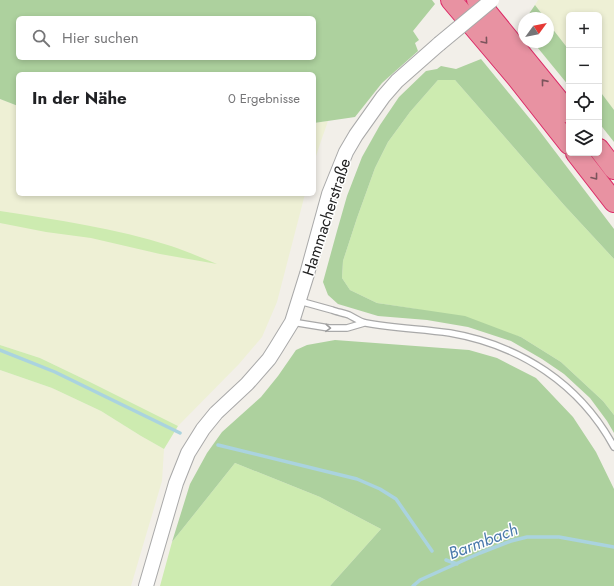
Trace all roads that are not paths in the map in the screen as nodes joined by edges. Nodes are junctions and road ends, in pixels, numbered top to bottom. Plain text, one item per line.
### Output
1 (451, 0) edge
2 (477, 0) edge
3 (492, 0) edge
4 (566, 108) edge
5 (566, 140) edge
6 (602, 154) edge
7 (578, 156) edge
8 (614, 169) edge
9 (614, 202) edge
10 (299, 301) junction
11 (292, 322) junction
12 (364, 323) junction
13 (614, 447) edge
14 (146, 586) edge

1 -> 5 highway
4 -> 2 highway
3 - 10 street, Hammacherstraße, bridge
6 - 8 highway
7 -> 9 highway
10 - 11 street, Hammacherstraße
10 - 12 lane
11 -> 12 lane
11 - 14 street, Hammacherstraße
12 - 13 lane

